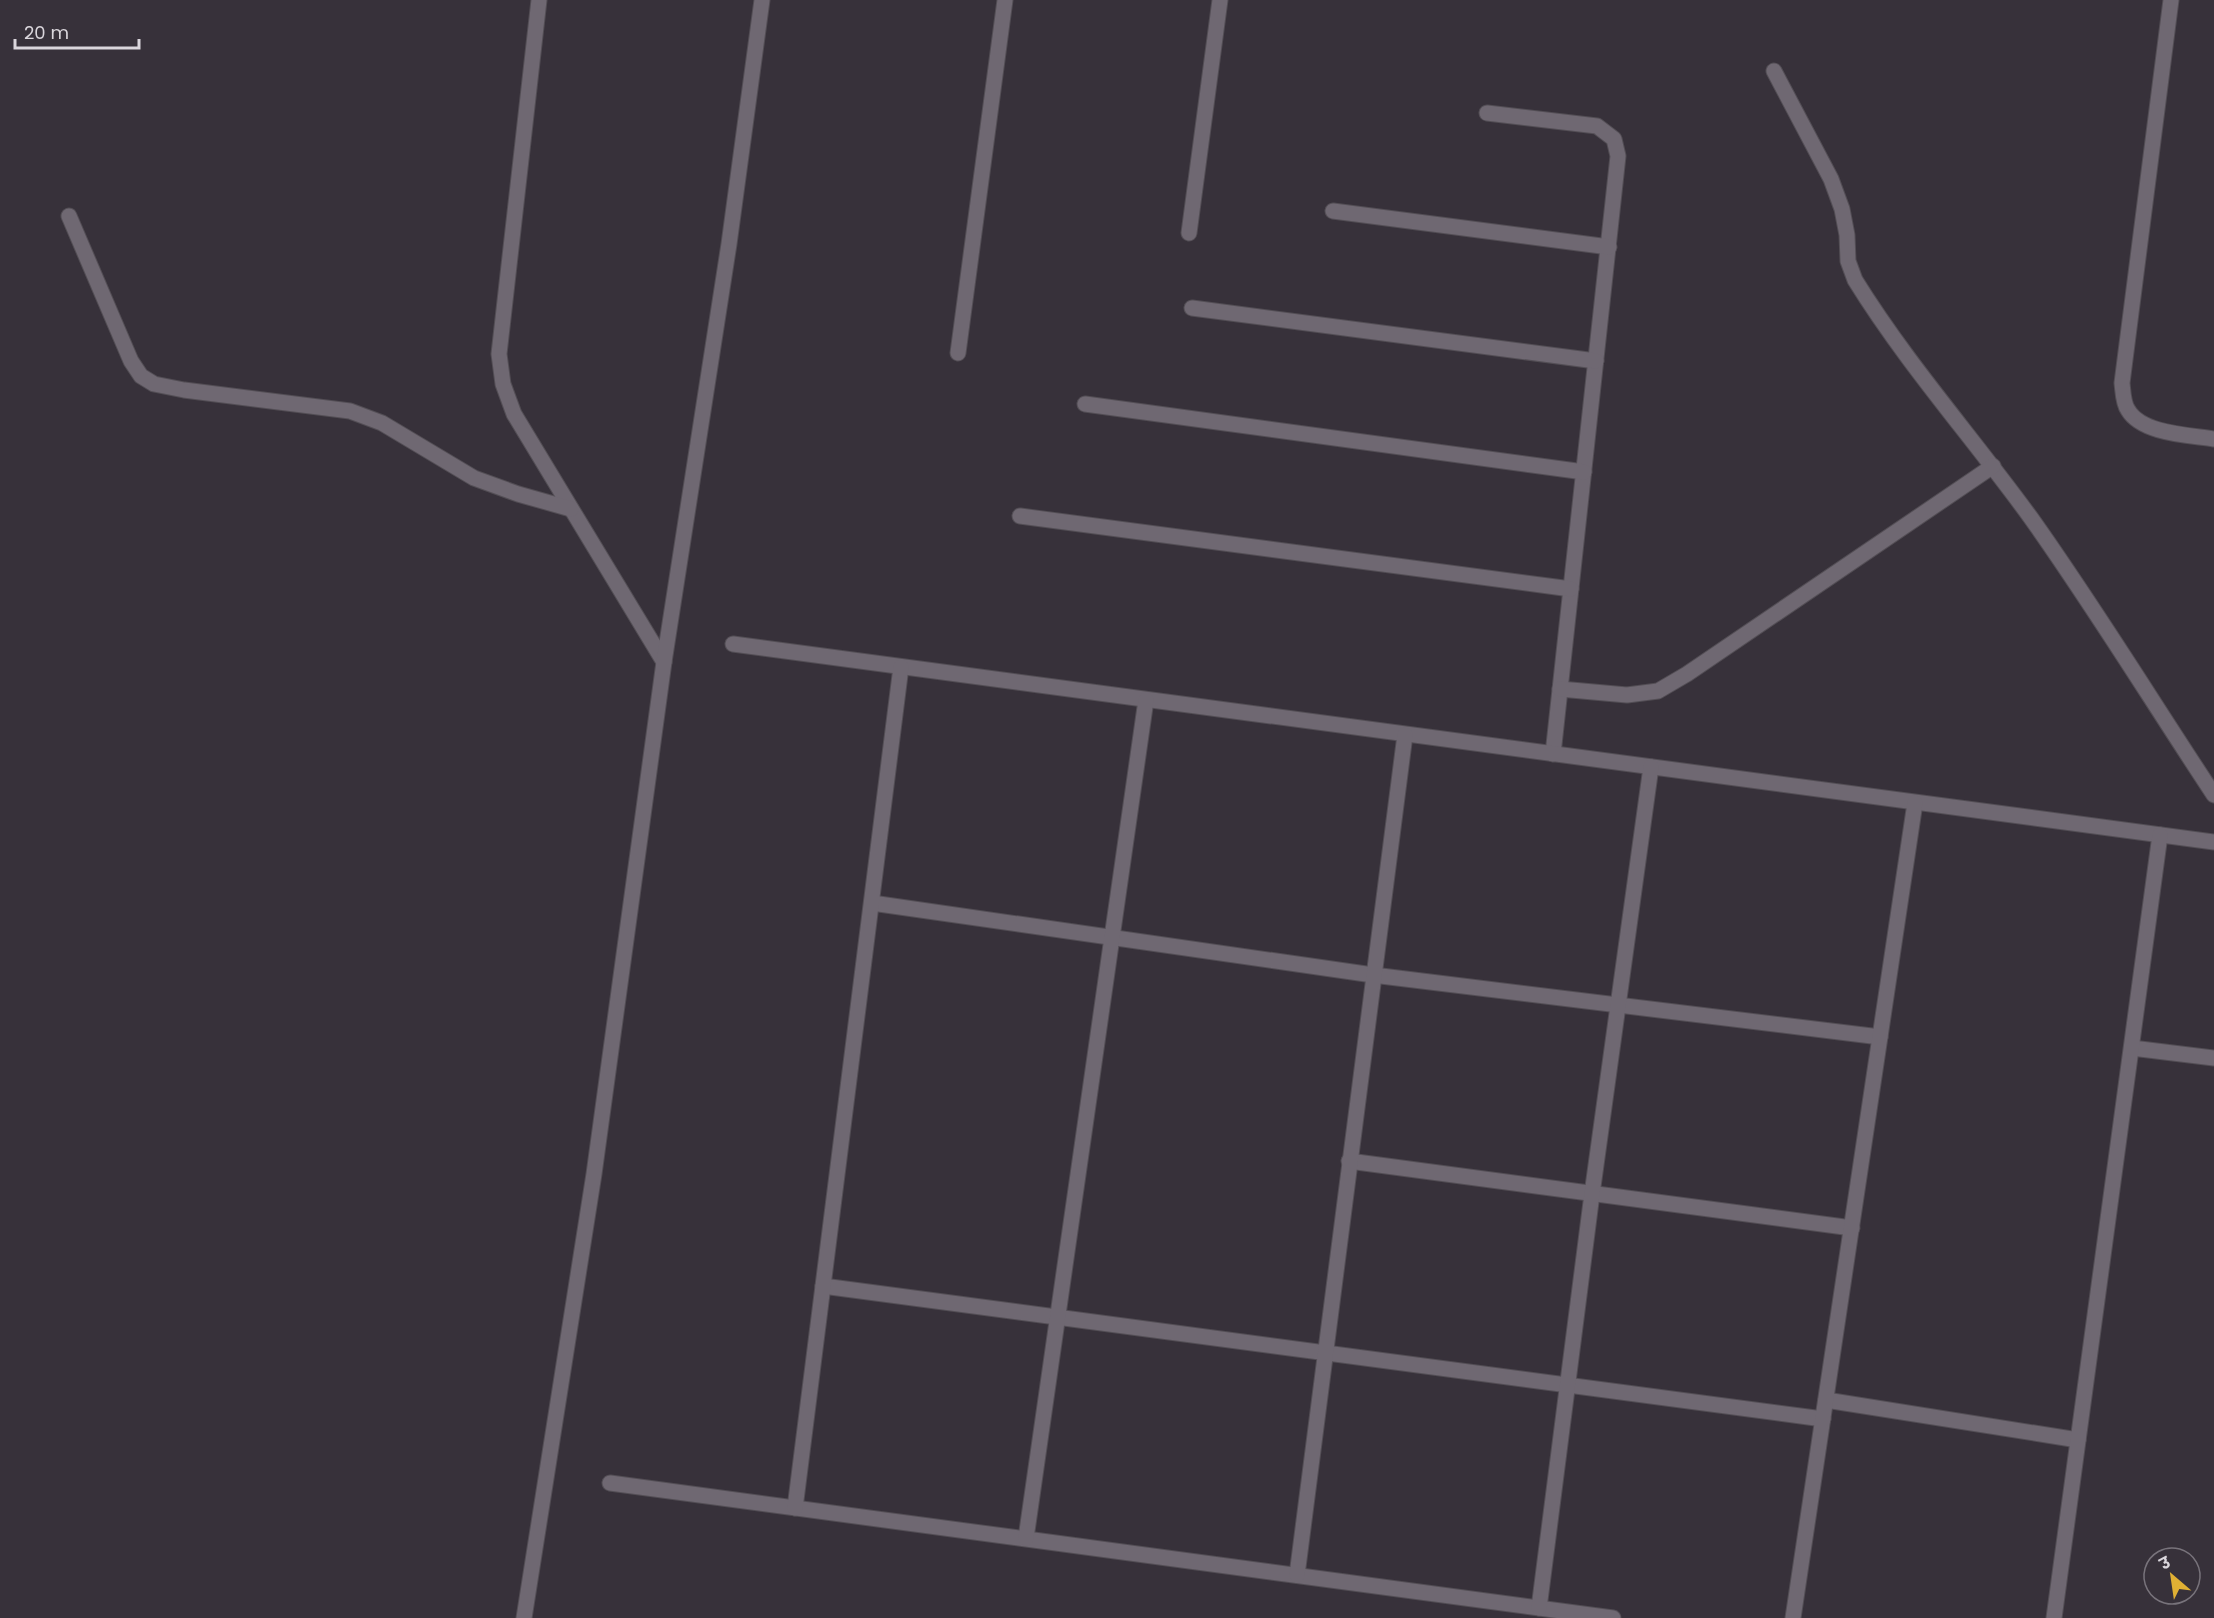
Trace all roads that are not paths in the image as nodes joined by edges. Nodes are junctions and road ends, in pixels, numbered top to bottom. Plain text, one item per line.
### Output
1 (539, 0) edge
2 (762, 0) edge
3 (1005, 0) edge
4 (1220, 0) edge
5 (2171, 0) edge
6 (1774, 71) dead end
7 (1487, 113) dead end
8 (1333, 211) dead end
9 (69, 216) dead end
10 (1188, 233) dead end
11 (1609, 247) junction
12 (1192, 308) dead end
13 (958, 353) dead end
14 (1596, 361) junction
15 (1084, 404) dead end
16 (2214, 439) edge
17 (1993, 465) junction
18 (1584, 472) junction
19 (571, 509) junction
20 (1020, 516) dead end
21 (1571, 589) junction
22 (733, 644) dead end
23 (664, 662) junction
24 (901, 667) junction
25 (1560, 689) junction
26 (1146, 700) junction
27 (1405, 735) junction
28 (1553, 754) junction
29 (1651, 767) junction
30 (2214, 795) edge
31 (1915, 803) junction
32 (2160, 835) junction
33 (2214, 842) edge
34 (872, 903) junction
35 (1113, 937) junction
36 (1373, 975) junction
37 (1619, 1007) junction
38 (1880, 1037) junction
39 (2132, 1048) junction
40 (2214, 1058) edge
41 (1349, 1161) junction
42 (1592, 1194) junction
43 (1852, 1228) junction
44 (823, 1286) junction
45 (1059, 1318) junction
46 (1324, 1353) junction
47 (1569, 1386) junction
48 (1826, 1400) junction
49 (1823, 1419) junction
50 (2078, 1440) junction
51 (610, 1483) dead end
52 (795, 1508) junction
53 (1026, 1538) junction
54 (1297, 1575) junction
55 (1539, 1608) junction
56 (524, 1618) edge
57 (1613, 1618) edge
58 (1793, 1618) edge
59 (2054, 1618) edge

1 - 19 street
2 - 23 street
3 - 13 street
4 - 10 street
5 - 16 street
6 - 17 street
7 - 11 street
8 - 11 street
9 - 19 street
11 - 14 street
12 - 14 street
14 - 18 street
15 - 18 street
17 - 25 street
17 - 30 street
18 - 21 street
19 - 23 street
20 - 21 street
21 - 25 street
22 - 24 street
23 - 56 street
24 - 26 street
24 - 34 street
25 - 28 street
26 - 27 street
26 - 35 street
27 - 28 street
27 - 36 street
28 - 29 street
29 - 31 street
29 - 37 street
31 - 32 street
31 - 38 street
32 - 33 street
32 - 39 street
34 - 35 street
34 - 44 street
35 - 36 street
35 - 45 street
36 - 37 street
36 - 41 street
37 - 38 street
37 - 42 street
38 - 43 street
39 - 40 street
39 - 50 street
41 - 42 street
41 - 46 street
42 - 43 street
42 - 47 street
43 - 48 street
44 - 45 street
44 - 52 street
45 - 46 street
45 - 53 street
46 - 47 street
46 - 54 street
47 - 49 street
47 - 55 street
48 - 49 street
48 - 50 street
49 - 58 street
50 - 59 street
51 - 52 street
52 - 53 street
53 - 54 street
54 - 55 street
55 - 57 street

